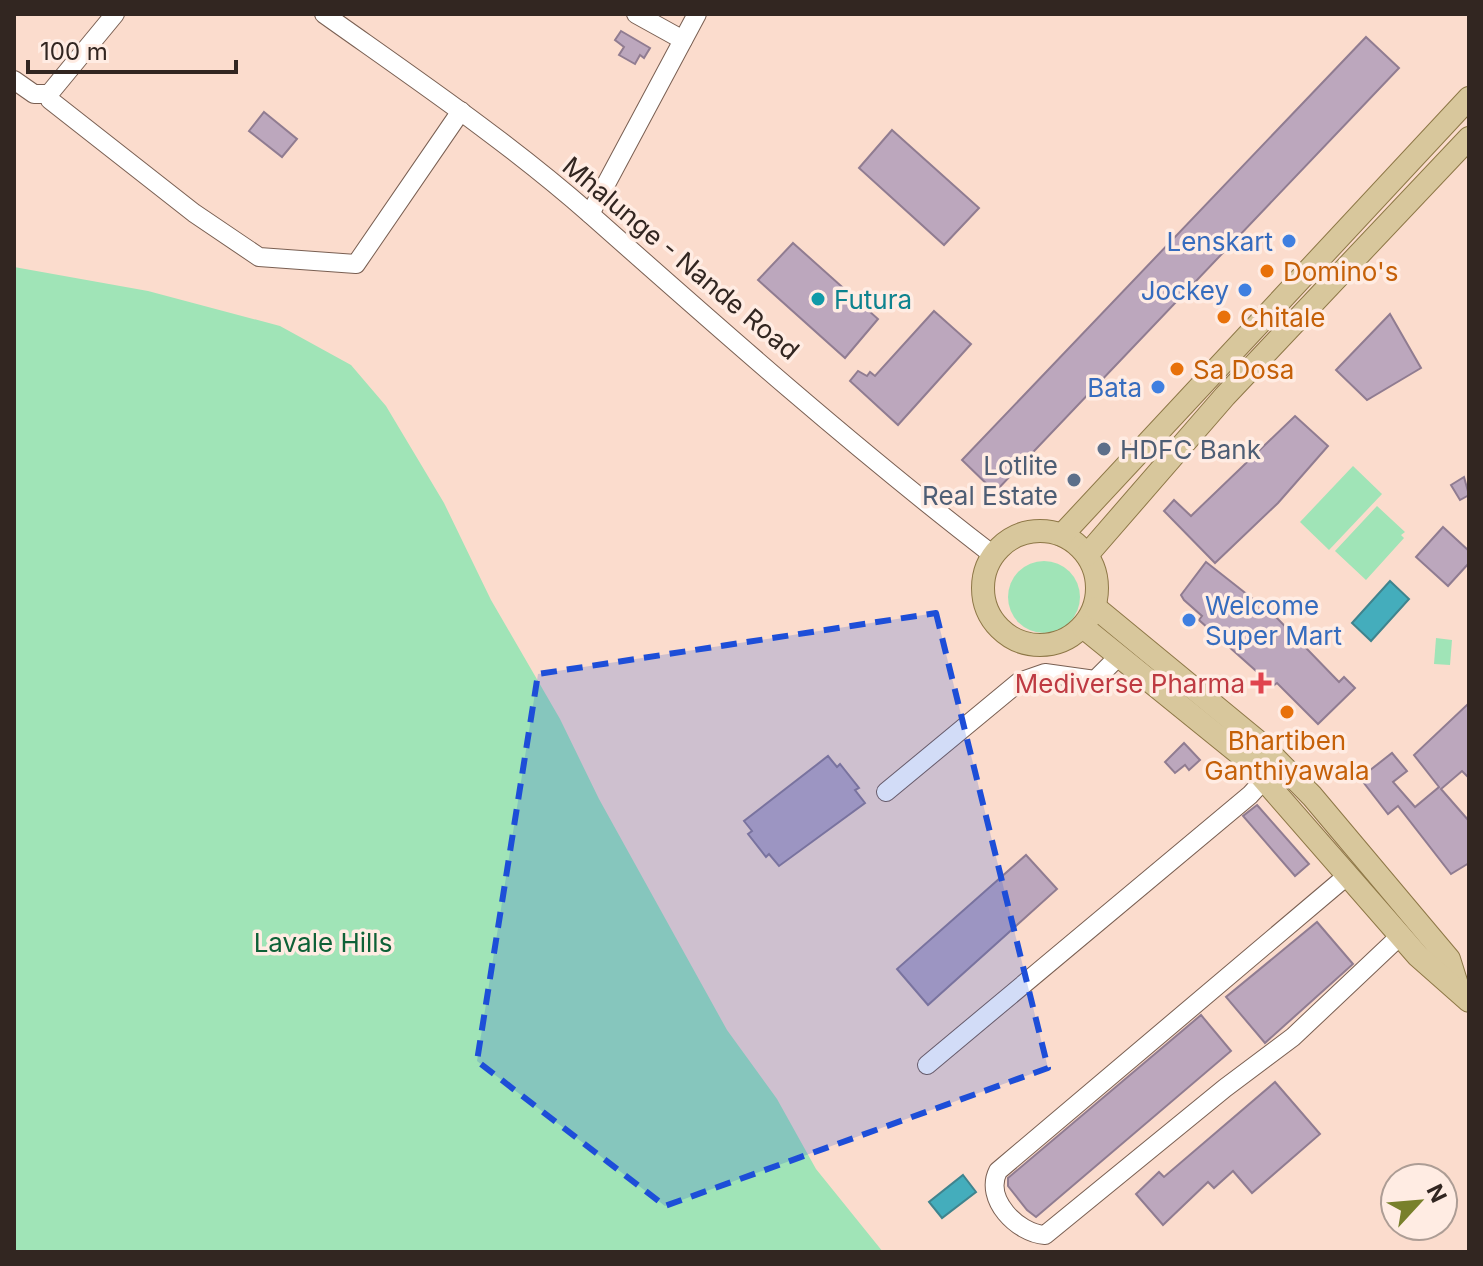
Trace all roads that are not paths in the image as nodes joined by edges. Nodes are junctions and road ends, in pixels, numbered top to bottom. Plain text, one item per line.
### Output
1 (115, 14) edge
2 (324, 14) edge
3 (636, 14) edge
4 (697, 14) edge
5 (683, 40) junction
6 (14, 80) edge
7 (49, 94) junction
8 (1469, 98) edge
9 (461, 111) junction
10 (1469, 138) edge
11 (590, 214) junction
12 (1062, 535) junction
13 (993, 555) junction
14 (1087, 555) junction
15 (1096, 608) junction
16 (1083, 627) junction
17 (1118, 657) junction
18 (1272, 771) junction
19 (886, 792) dead end
20 (1348, 875) junction
21 (1400, 936) junction
22 (1464, 996) edge
23 (927, 1065) dead end

1 - 7 street
2 - 9 street, Mhalunge - Nande Road
3 - 5 street
4 - 5 street
5 - 11 street
6 - 7 street
7 - 9 street
8 - 12 main road
9 - 11 street, Mhalunge - Nande Road
10 - 14 main road
11 - 13 street, Mhalunge - Nande Road
12 - 13 main road
12 - 14 main road
13 - 16 main road
14 - 15 main road
15 - 16 main road
15 - 18 main road
16 - 17 main road
17 - 18 main road
17 - 19 street
18 - 20 main road
18 - 22 main road
18 - 23 street
20 - 21 main road
20 - 21 street
21 - 22 main road

